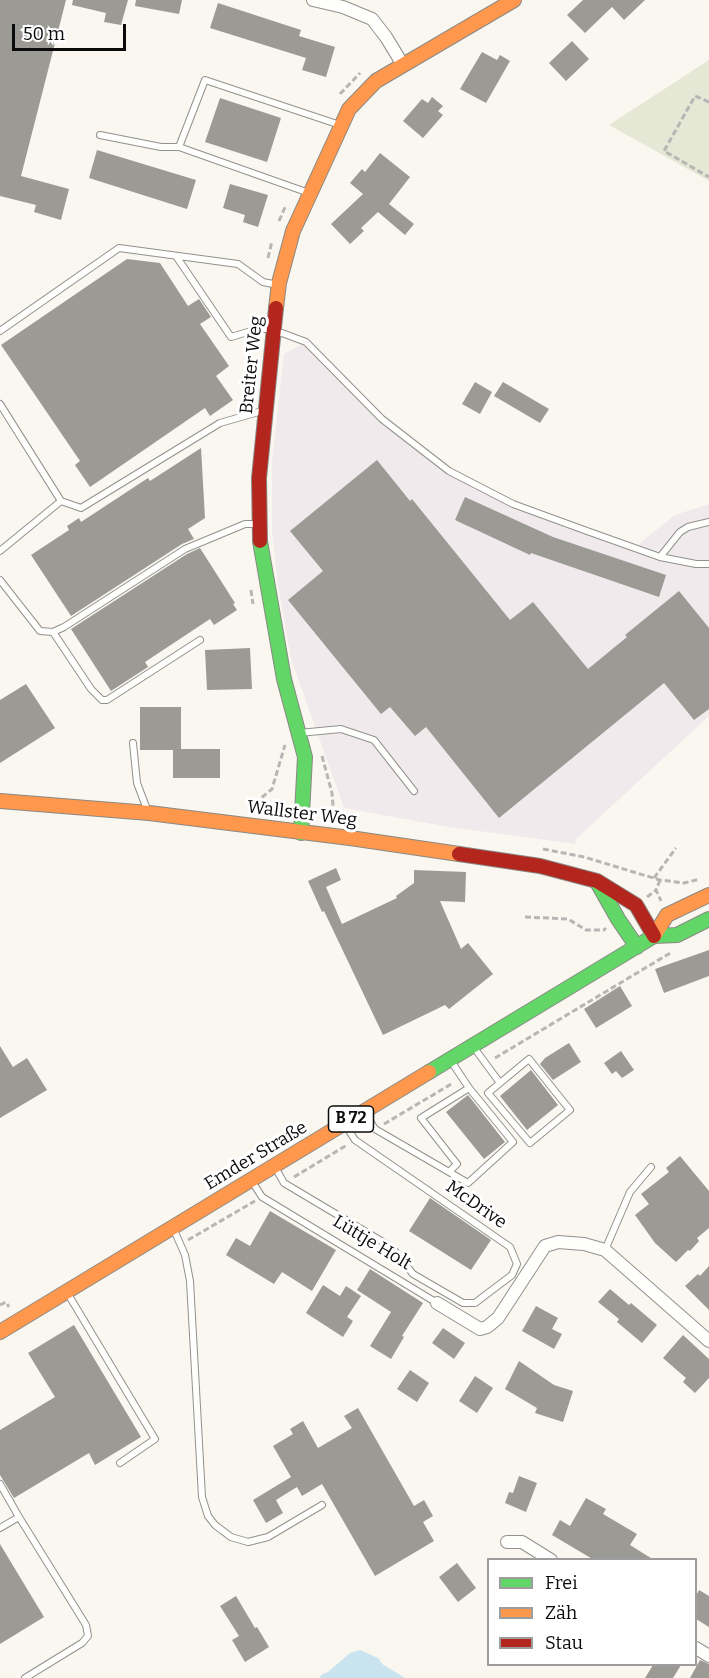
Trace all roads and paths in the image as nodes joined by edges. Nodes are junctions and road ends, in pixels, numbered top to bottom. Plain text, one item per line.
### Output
1 (313, 0) edge
2 (514, 0) edge
3 (403, 65) junction
4 (367, 68) dead end
5 (709, 102) edge
6 (327, 120) junction
7 (340, 125) junction
8 (100, 135) dead end
9 (179, 147) junction
10 (709, 177) edge
11 (295, 186) junction
12 (309, 193) junction
13 (277, 228) dead end
14 (273, 238) dead end
15 (176, 256) junction
16 (263, 282) junction
17 (279, 285) junction
18 (0, 331) edge
19 (272, 332) junction
20 (0, 404) edge
21 (265, 411) junction
22 (61, 501) junction
23 (709, 522) edge
24 (260, 524) junction
25 (0, 551) edge
26 (660, 557) junction
27 (709, 564) edge
28 (0, 579) edge
29 (250, 584) dead end
30 (253, 605) dead end
31 (53, 632) junction
32 (200, 640) dead end
33 (313, 730) junction
34 (298, 733) junction
35 (133, 742) dead end
36 (285, 743) dead end
37 (414, 791) dead end
38 (0, 801) edge
39 (246, 810) dead end
40 (149, 813) junction
41 (334, 818) dead end
42 (301, 833) junction
43 (676, 848) dead end
44 (709, 876) edge
45 (654, 879) dead end
46 (660, 880) dead end
47 (597, 881) junction
48 (656, 890) dead end
49 (709, 895) edge
50 (636, 905) junction
51 (525, 917) dead end
52 (709, 919) edge
53 (618, 920) junction
54 (654, 936) junction
55 (637, 947) junction
56 (673, 951) dead end
57 (473, 1046) junction
58 (450, 1060) junction
59 (485, 1064) junction
60 (462, 1078) junction
61 (500, 1083) junction
62 (469, 1088) junction
63 (364, 1112) junction
64 (344, 1123) junction
65 (375, 1129) junction
66 (355, 1140) junction
67 (274, 1166) junction
68 (651, 1167) dead end
69 (449, 1172) junction
70 (251, 1180) junction
71 (284, 1183) junction
72 (262, 1197) junction
73 (173, 1227) junction
74 (181, 1244) junction
75 (605, 1250) junction
76 (66, 1291) junction
77 (437, 1303) joint
78 (0, 1332) edge
79 (709, 1341) edge
80 (120, 1463) dead end
81 (0, 1484) edge
82 (322, 1505) dead end
83 (19, 1517) junction
84 (0, 1528) edge
85 (507, 1542) dead end
86 (547, 1558) edge
87 (26, 1678) edge

1 - 3 street
2 - 3 street, Breiter Weg
3 - 7 street, Breiter Weg
4 - 6 path
5 - 10 path
6 - 7 lane
6 - 9 lane
7 - 12 street, Breiter Weg
8 - 9 lane
9 - 11 lane
11 - 12 lane
11 - 13 path
12 - 17 street, Breiter Weg
14 - 16 path
15 - 16 lane
15 - 18 lane
15 - 19 lane
16 - 17 lane
17 - 19 street, Breiter Weg
19 - 21 street, Breiter Weg
19 - 26 lane
20 - 22 lane
21 - 22 lane
21 - 24 street, Breiter Weg
22 - 25 lane
23 - 26 lane
24 - 31 lane
24 - 34 street, Breiter Weg
26 - 27 lane
28 - 31 lane
29 - 30 path
31 - 32 lane
33 - 34 lane
33 - 37 lane
33 - 41 path
34 - 42 street, Breiter Weg
35 - 40 lane
36 - 39 path
38 - 40 street, Wallster Weg
40 - 42 street, Wallster Weg
42 - 47 street, Wallster Weg
43 - 45 path
44 - 46 path
47 - 50 street, Wallster Weg
47 - 53 street
48 - 50 path
49 - 54 street, Emder Straße / B 72
50 - 54 street, Wallster Weg
51 - 53 path
52 - 54 street, Emder Straße / B 72
53 - 55 street
54 - 55 street, Emder Straße / B 72
55 - 57 street, Emder Straße / B 72
56 - 59 path
57 - 58 street, Emder Straße / B 72
57 - 59 lane
58 - 60 lane
58 - 63 street, Emder Straße / B 72
59 - 61 lane
60 - 62 lane
60 - 65 path
61 - 61 lane
62 - 69 lane
62 - 69 lane
63 - 64 street, Emder Straße / B 72
63 - 65 lane
64 - 66 lane
64 - 67 street, Emder Straße / B 72
65 - 69 lane
66 - 71 path
66 - 71 lane, McDrive
67 - 70 street, Emder Straße / B 72
67 - 71 lane
68 - 75 lane
70 - 72 lane, Lüttje Holt
70 - 73 street, Emder Straße / B 72
72 - 74 path
72 - 77 lane, Lüttje Holt
73 - 74 lane
73 - 76 street, Emder Straße / B 72
74 - 82 lane
75 - 77 street, Lüttje Holt
75 - 79 street
76 - 78 street, Emder Straße / B 72
76 - 80 lane
81 - 83 lane
83 - 84 lane
83 - 87 lane
85 - 86 street

